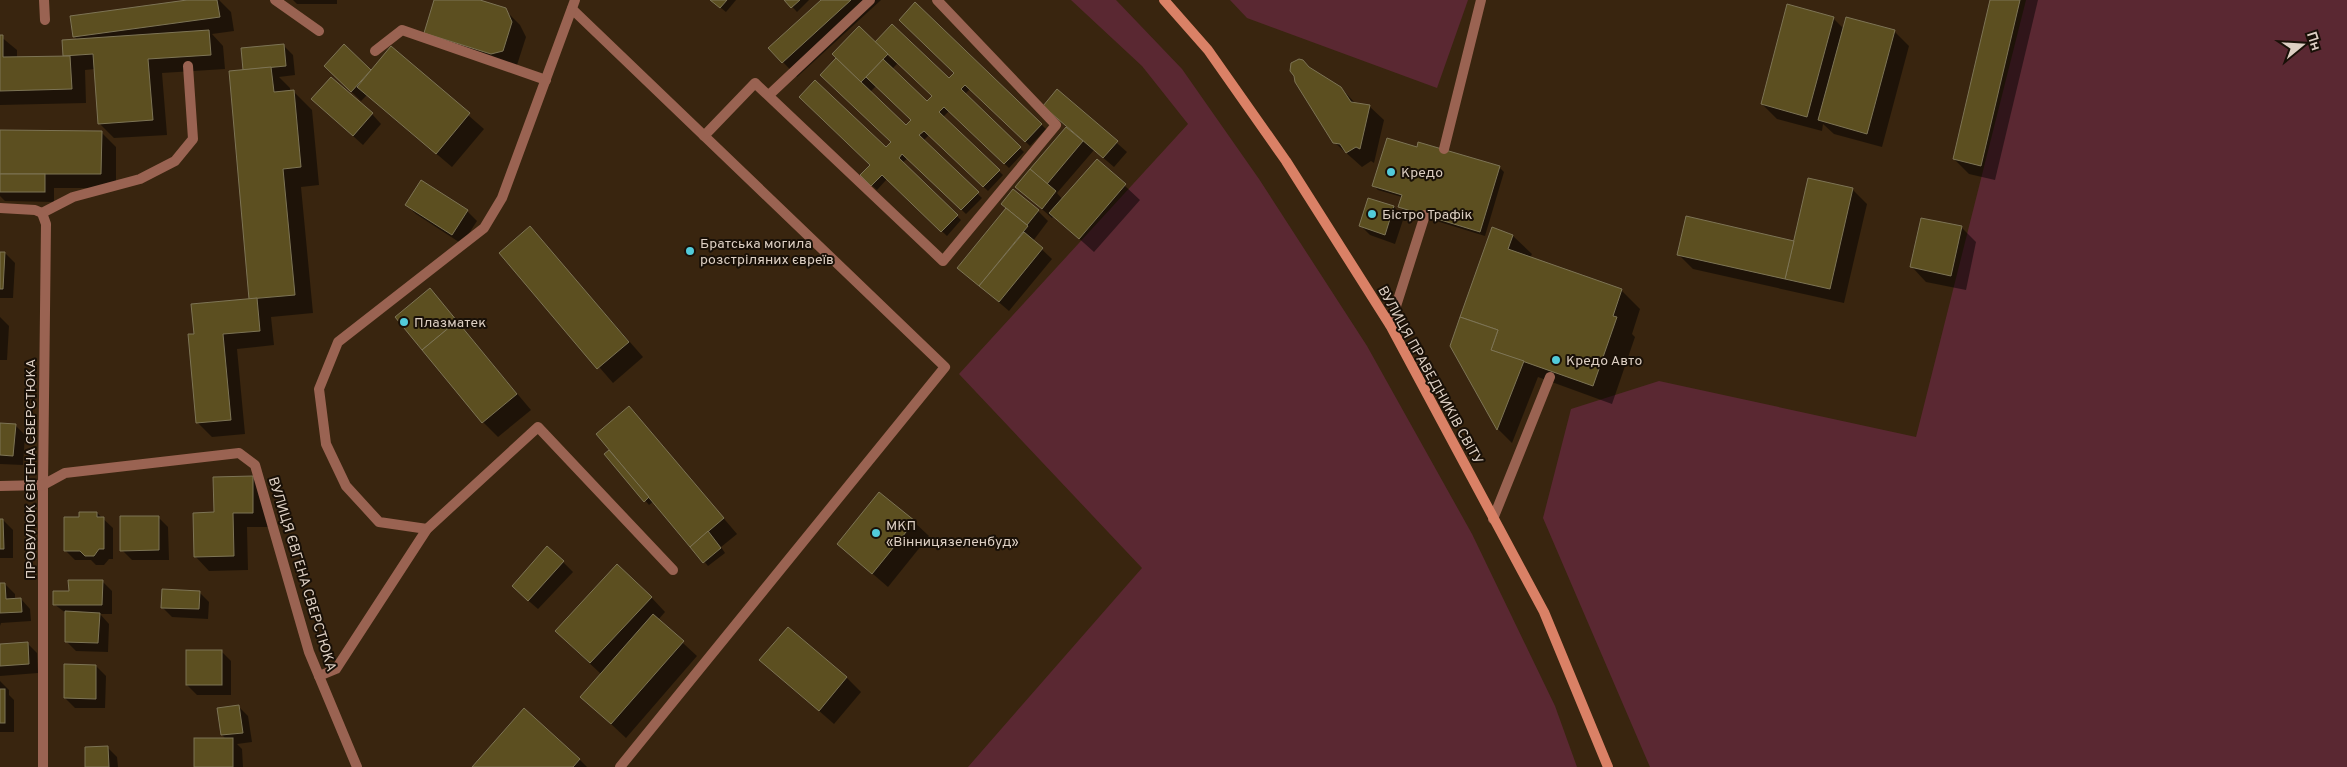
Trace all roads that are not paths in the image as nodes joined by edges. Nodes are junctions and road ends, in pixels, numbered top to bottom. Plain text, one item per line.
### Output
1 (44, 0) edge
2 (274, 0) edge
3 (870, 0) edge
4 (937, 0) edge
5 (1164, 0) edge
6 (1481, 0) edge
7 (574, 5) edge
8 (45, 20) dead end
9 (319, 31) dead end
10 (374, 51) dead end
11 (188, 66) dead end
12 (546, 80) junction
13 (769, 95) junction
14 (704, 136) junction
15 (1444, 149) dead end
16 (0, 208) edge
17 (42, 213) junction
18 (1425, 215) dead end
19 (1390, 325) junction
20 (1550, 377) dead end
21 (42, 485) junction
22 (0, 486) edge
23 (1493, 519) junction
24 (428, 529) junction
25 (673, 570) dead end
26 (319, 676) junction
27 (43, 767) edge
28 (357, 767) edge
29 (620, 767) edge
30 (1608, 767) edge

1 - 8 street
2 - 9 street
3 - 13 street
4 - 13 street
5 - 19 main road, ВУЛИЦЯ ПРАВЕДНИКІВ СВІТУ
6 - 15 street
7 - 12 street
7 - 14 street
10 - 12 street
11 - 17 street
12 - 24 street
13 - 14 street
14 - 29 street
16 - 17 street
17 - 21 street, ПРОВУЛОК ЄВГЕНА СВЕРСТЮКА
18 - 19 street
19 - 23 main road, ВУЛИЦЯ ПРАВЕДНИКІВ СВІТУ
20 - 23 street
21 - 22 street, ВУЛИЦЯ ЄВГЕНА СВЕРСТЮКА
21 - 26 street, ВУЛИЦЯ ЄВГЕНА СВЕРСТЮКА
21 - 27 street, ПРОВУЛОК ЄВГЕНА СВЕРСТЮКА
23 - 30 main road, ВУЛИЦЯ ПРАВЕДНИКІВ СВІТУ
24 - 25 street
24 - 26 street
26 - 28 street, ВУЛИЦЯ ЄВГЕНА СВЕРСТЮКА

